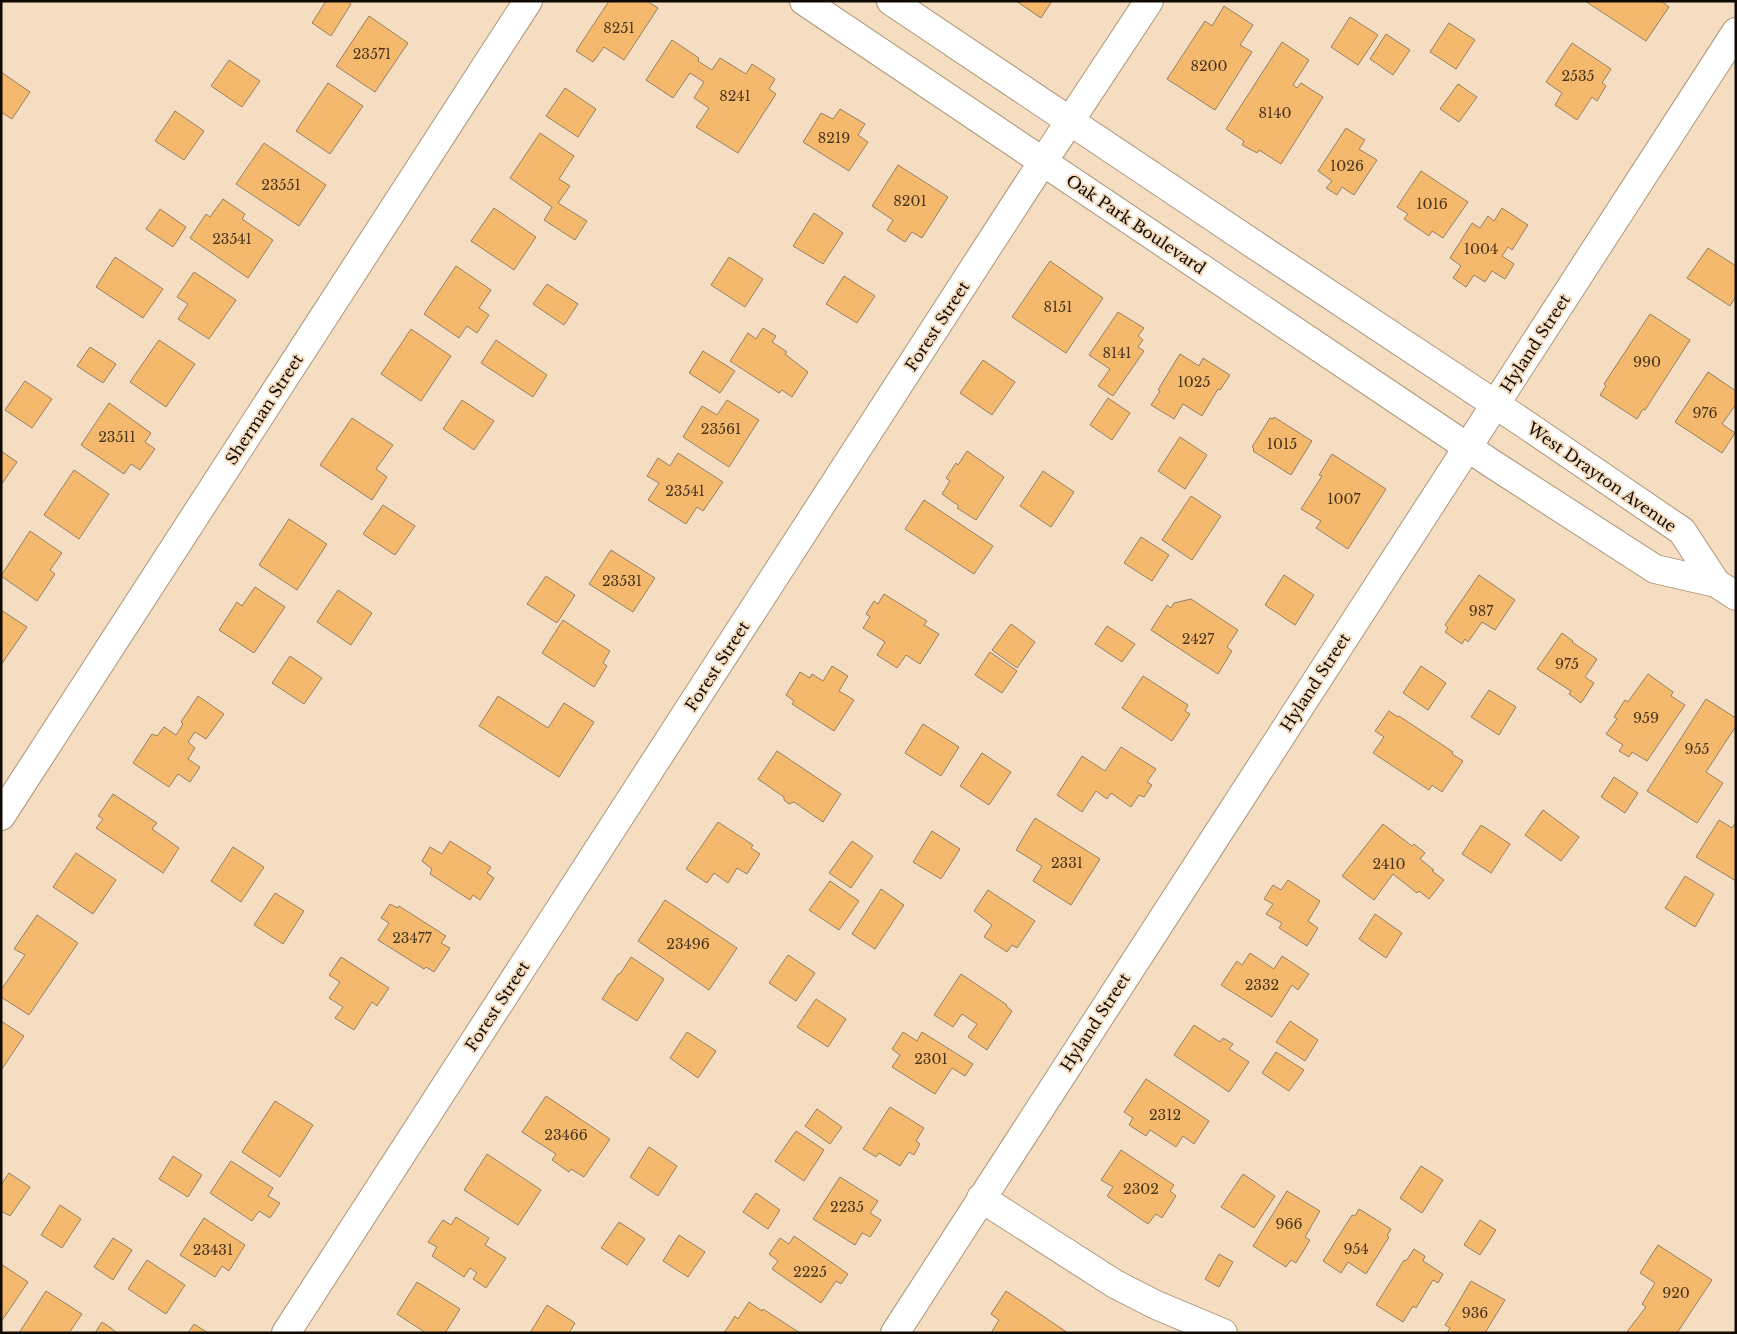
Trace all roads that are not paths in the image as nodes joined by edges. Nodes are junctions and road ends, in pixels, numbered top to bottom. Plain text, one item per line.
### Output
1 (528, 1) edge
2 (804, 1) edge
3 (891, 1) edge
4 (1150, 1) edge
5 (1736, 32) edge
6 (1070, 121) junction
7 (1044, 162) junction
8 (1496, 404) junction
9 (1469, 447) junction
10 (1726, 590) edge
11 (1, 816) edge
12 (981, 1198) junction
13 (286, 1333) edge
14 (895, 1333) edge
15 (1223, 1333) edge

1 - 11 street, Sherman Street
2 - 7 street, Oak Park Boulevard
3 - 6 street
4 - 6 street, Forest Street
5 - 8 street, Hyland Street
6 - 7 street, Forest Street
6 - 8 street
7 - 9 street, Oak Park Boulevard
7 - 13 street, Forest Street
8 - 9 street, Hyland Street
8 - 10 street, West Drayton Avenue
9 - 10 street, West Drayton Avenue
9 - 12 street, Hyland Street
12 - 14 street, Hyland Street
12 - 15 street

